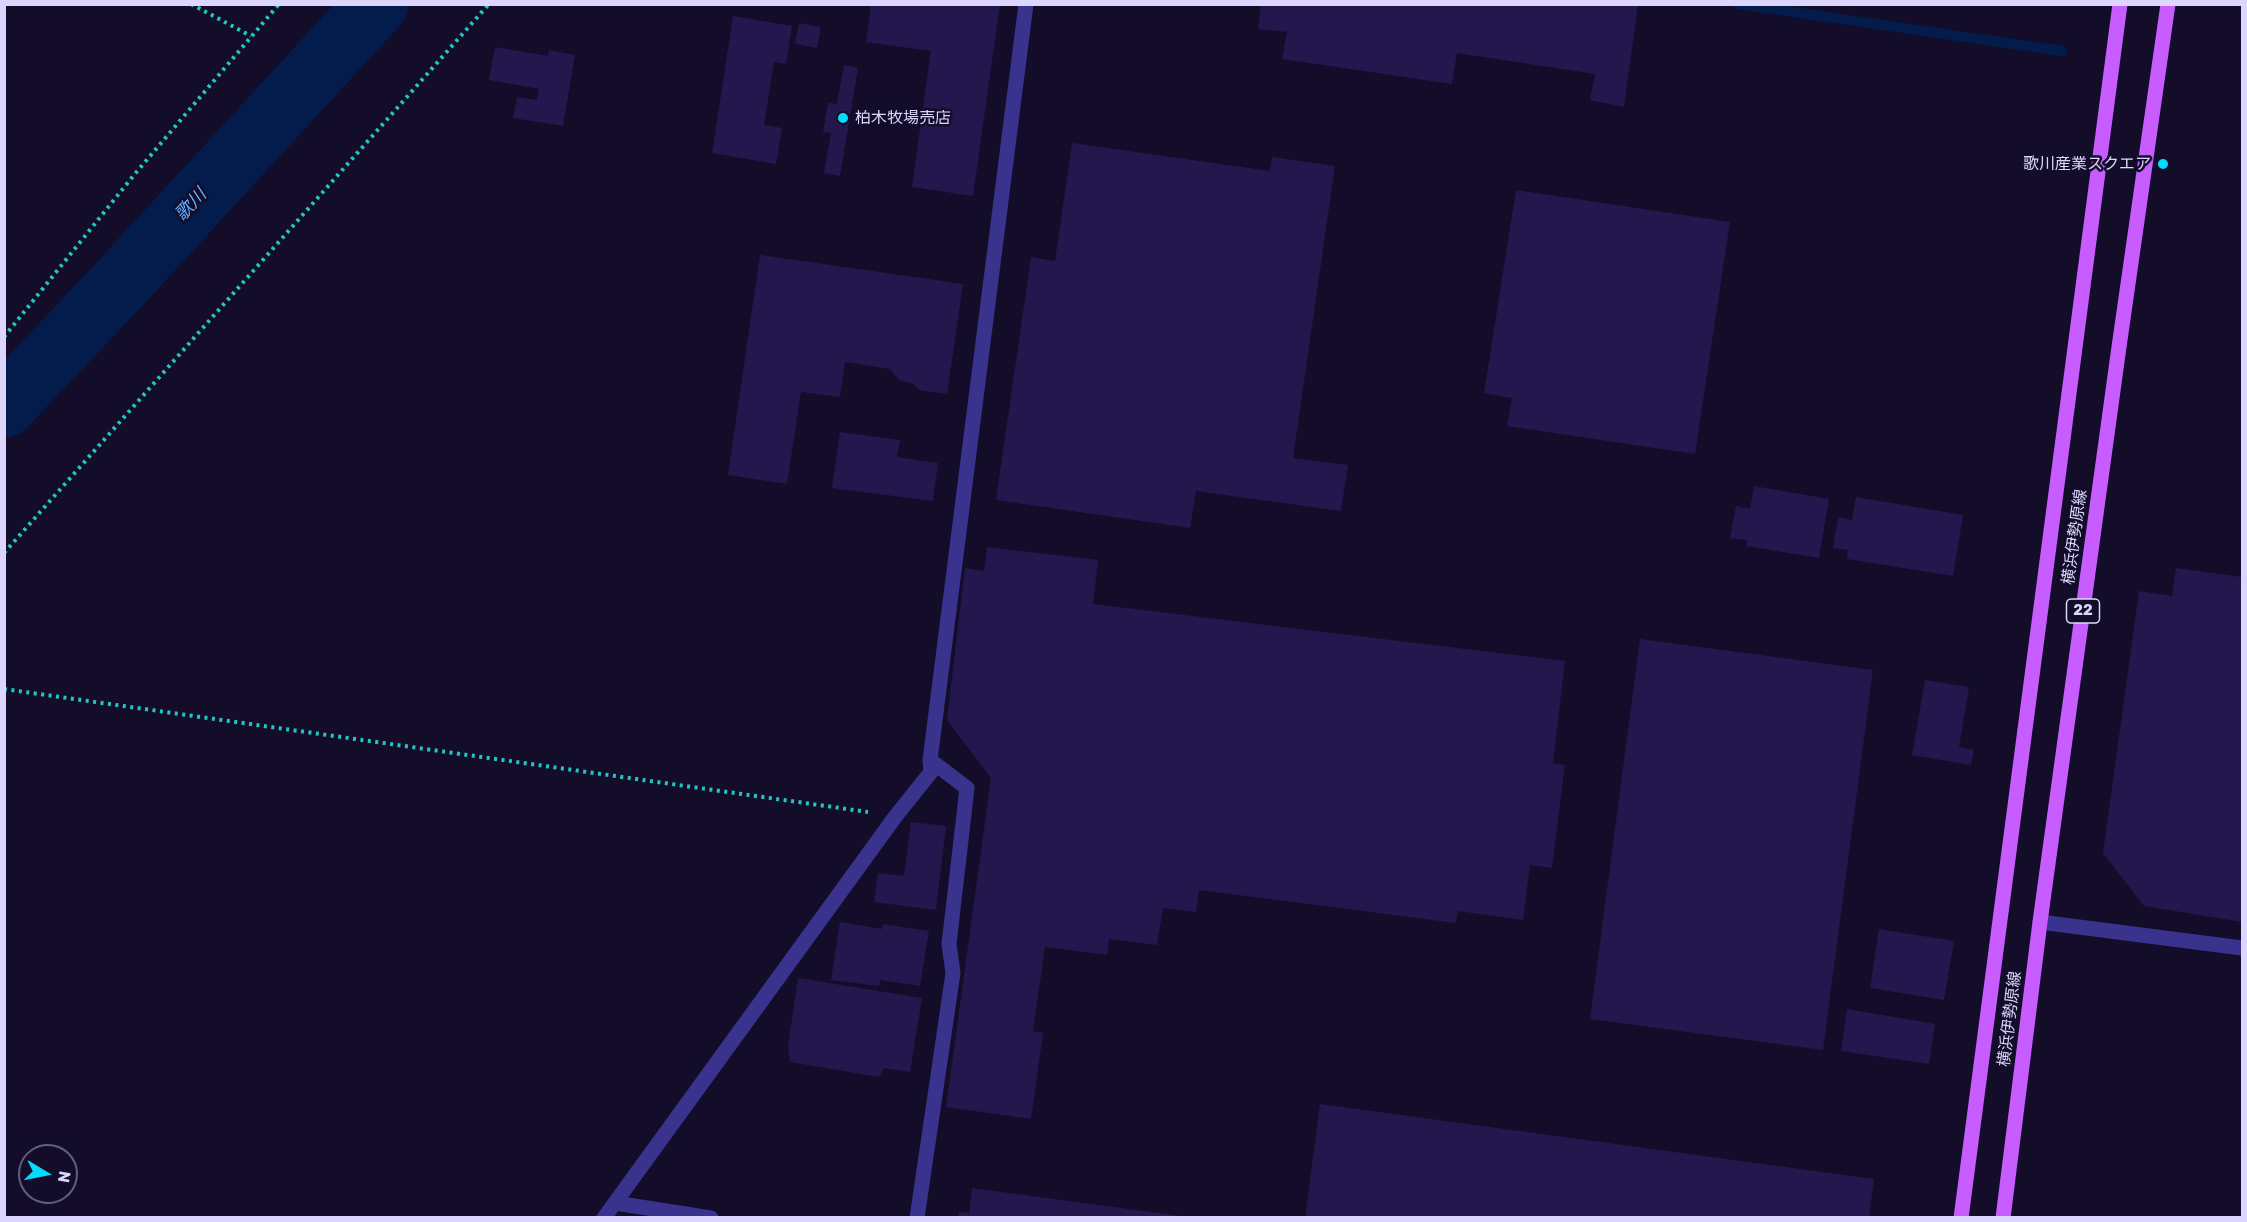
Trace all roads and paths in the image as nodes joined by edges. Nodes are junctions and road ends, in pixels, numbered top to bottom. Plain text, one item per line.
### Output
1 (191, 4) edge
2 (279, 4) edge
3 (489, 4) edge
4 (1026, 4) edge
5 (2120, 4) edge
6 (2168, 4) edge
7 (251, 36) junction
8 (4, 337) edge
9 (4, 553) edge
10 (4, 689) edge
11 (930, 760) junction
12 (895, 816) junction
13 (2040, 922) junction
14 (2242, 948) edge
15 (615, 1203) junction
16 (604, 1218) edge
17 (711, 1218) edge
18 (916, 1218) edge
19 (1961, 1218) edge
20 (2003, 1218) edge

1 - 7 path
2 - 7 path
3 - 9 path
4 - 11 street
5 - 19 main road, 横浜伊勢原線 / 22
6 - 13 main road, 横浜伊勢原線 / 22
7 - 8 path
10 - 12 path
11 - 12 street
11 - 18 street
12 - 15 street
13 - 14 street
13 - 20 main road, 横浜伊勢原線 / 22
15 - 16 street
15 - 17 street

